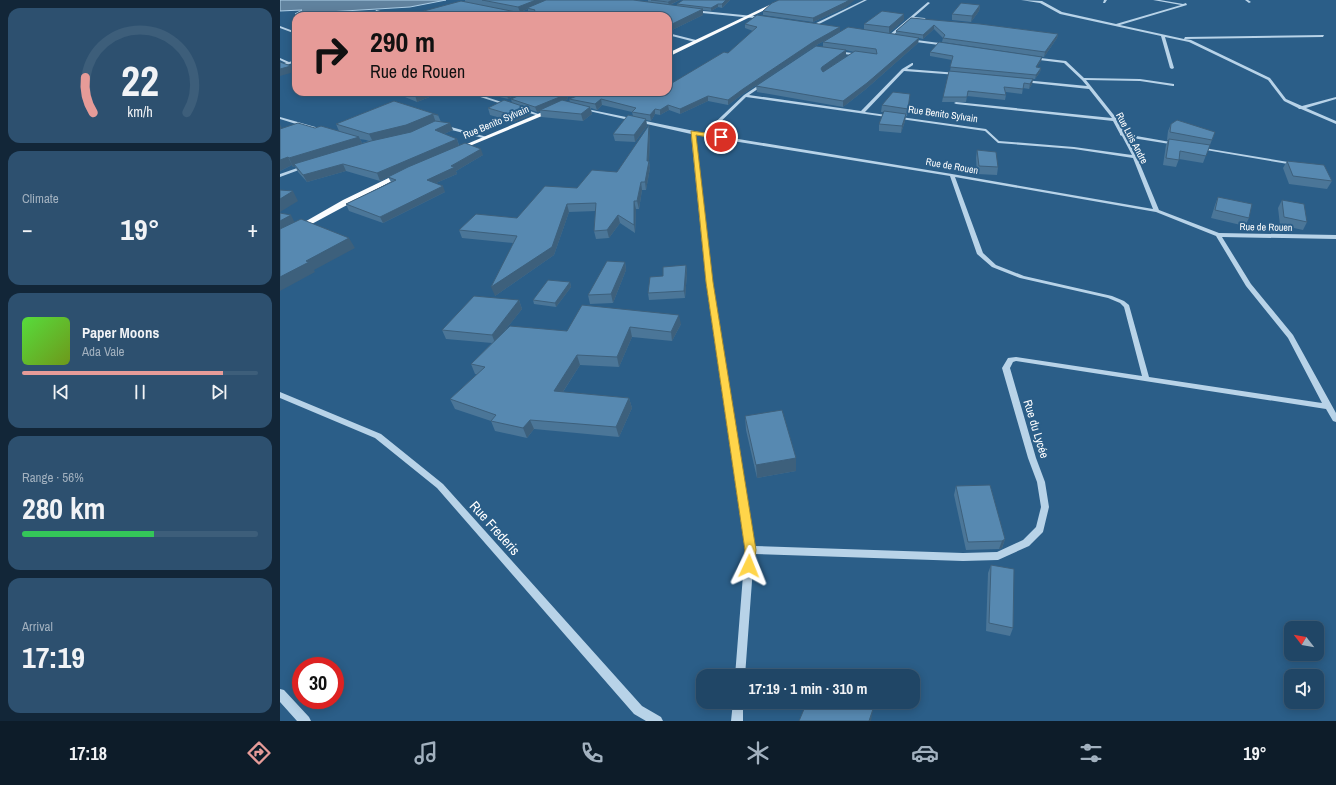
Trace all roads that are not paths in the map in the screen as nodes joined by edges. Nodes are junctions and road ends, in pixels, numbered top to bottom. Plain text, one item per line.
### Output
1 (783, 0) edge
2 (1022, 0) edge
3 (1154, 0) edge
4 (1184, 0) edge
5 (1246, 0) edge
6 (857, 1) edge
7 (864, 1) edge
8 (1041, 1) edge
9 (1250, 2) dead end
10 (928, 3) dead end
11 (1186, 4) junction
12 (685, 10) edge
13 (376, 11) edge
14 (380, 12) edge
15 (751, 16) junction
16 (910, 18) junction
17 (766, 19) edge
18 (930, 20) edge
19 (804, 25) edge
20 (1116, 25) junction
21 (812, 26) junction
22 (280, 27) edge
23 (819, 27) edge
24 (292, 32) edge
25 (672, 35) edge
26 (882, 36) edge
27 (1163, 36) junction
28 (1323, 36) dead end
29 (889, 37) junction
30 (896, 38) edge
31 (1171, 38) junction
32 (904, 39) edge
33 (695, 41) junction
34 (950, 46) edge
35 (830, 51) edge
36 (672, 53) edge
37 (853, 54) junction
38 (868, 56) edge
39 (1027, 57) edge
40 (280, 59) edge
41 (847, 59) edge
42 (292, 62) edge
43 (289, 63) junction
44 (912, 64) dead end
45 (280, 66) edge
46 (1172, 68) dead end
47 (903, 70) junction
48 (967, 75) edge
49 (770, 79) edge
50 (1083, 79) junction
51 (1021, 80) edge
52 (1173, 85) dead end
53 (1090, 88) junction
54 (479, 96) edge
55 (583, 96) edge
56 (745, 96) junction
57 (1336, 98) edge
58 (568, 103) edge
59 (956, 103) edge
60 (510, 106) edge
61 (518, 108) edge
62 (557, 108) edge
63 (578, 108) edge
64 (1300, 108) junction
65 (860, 113) junction
66 (539, 115) junction
67 (280, 118) edge
68 (1115, 120) junction
69 (1336, 123) edge
70 (437, 125) edge
71 (307, 126) junction
72 (300, 129) edge
73 (328, 132) edge
74 (693, 133) junction
75 (706, 134) junction
76 (1122, 134) junction
77 (485, 137) junction
78 (1184, 145) edge
79 (1192, 146) edge
80 (450, 153) edge
81 (1135, 157) junction
82 (310, 165) edge
83 (1299, 165) edge
84 (408, 171) edge
85 (952, 175) junction
86 (280, 176) edge
87 (1157, 211) junction
88 (1218, 235) junction
89 (1336, 236) edge
90 (280, 239) edge
91 (1146, 379) junction
92 (280, 395) edge
93 (1328, 407) junction
94 (1336, 419) edge
95 (750, 550) junction
96 (741, 669) edge
97 (280, 694) edge
98 (738, 709) edge
99 (306, 721) edge
100 (657, 721) edge
101 (737, 721) edge

1 - 15 main road
2 - 8 street
3 - 11 street
4 - 11 street
5 - 9 street
6 - 7 street
7 - 21 street
8 - 20 street
10 - 16 street
11 - 20 street
12 - 15 street
13 - 14 street
15 - 17 street
15 - 33 main road
16 - 18 street
16 - 29 street
19 - 21 street
20 - 27 street
21 - 23 street
22 - 24 street
25 - 33 street
26 - 29 street
27 - 31 street
27 - 46 street
28 - 31 street
29 - 30 street
31 - 64 street
32 - 34 street
33 - 36 main road
35 - 37 street
37 - 38 street
37 - 41 street
39 - 50 street, Rue Luis Andre
40 - 43 street
42 - 43 street
43 - 45 street
44 - 47 street
47 - 48 street
47 - 65 street
49 - 56 street
50 - 52 street
50 - 53 street, Rue Luis Andre
51 - 53 street
53 - 68 street, Rue Luis Andre
54 - 60 street
55 - 58 main road
56 - 65 street, Rue Benito Sylvain
56 - 75 street
57 - 64 street
59 - 68 street
61 - 66 street
62 - 66 main road, Rue Benito Sylvain
63 - 74 street, Rue de Rouen
64 - 69 street
65 - 81 street, Rue Benito Sylvain
66 - 77 main road, Rue Benito Sylvain
67 - 71 street
68 - 76 street, Rue Luis Andre
70 - 77 street
71 - 72 street
71 - 73 street
74 - 75 street, Rue de Rouen
74 - 95 street
75 - 85 street, Rue de Rouen
76 - 78 street
76 - 81 street, Rue Luis Andre
77 - 80 main road, Rue Benito Sylvain
79 - 83 street
81 - 87 street, Rue Luis Andre
82 - 86 street
84 - 90 main road
85 - 87 street, Rue de Rouen
85 - 91 street
87 - 88 street, Rue de Rouen
88 - 89 street, Rue de Rouen
88 - 93 street
91 - 93 street, Rue du Lycée
91 - 95 street, Rue du Lycée
92 - 100 street, Rue Frederis
93 - 94 street
95 - 96 street
97 - 99 street
98 - 101 street

